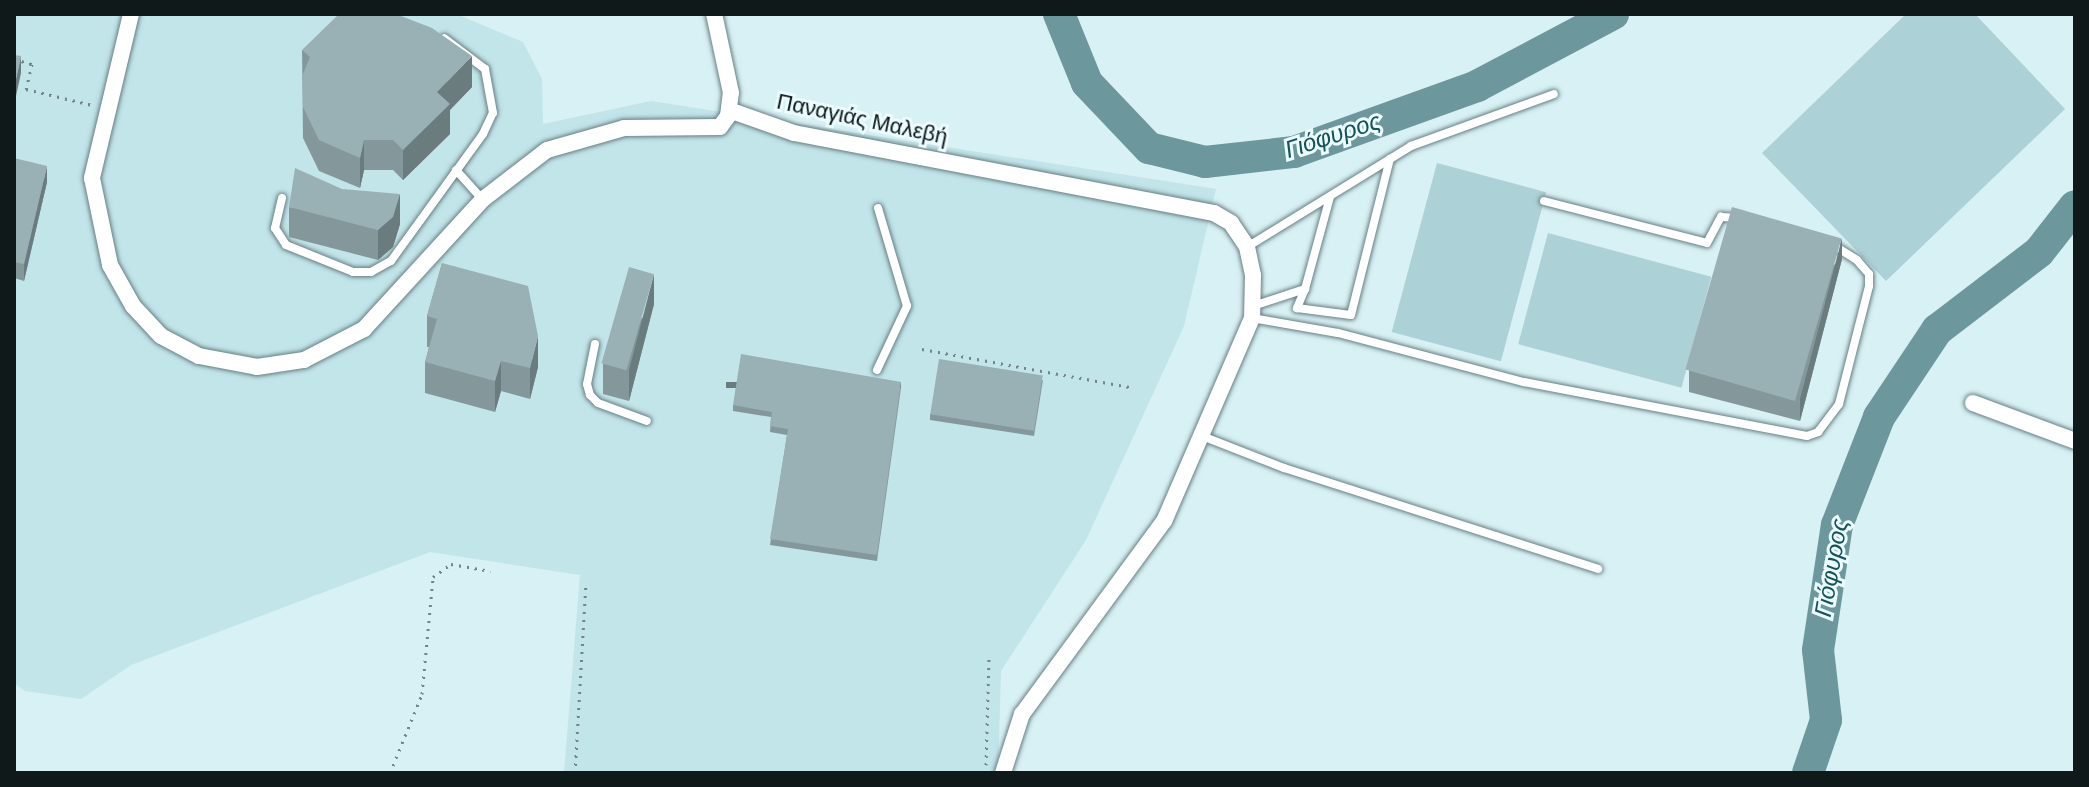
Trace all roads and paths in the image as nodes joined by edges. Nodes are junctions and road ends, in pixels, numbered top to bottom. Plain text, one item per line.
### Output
1 (131, 14) edge
2 (714, 14) edge
3 (438, 35) edge
4 (14, 59) edge
5 (1554, 94) dead end
6 (108, 109) junction
7 (729, 110) junction
8 (1390, 159) junction
9 (456, 170) junction
10 (1330, 196) junction
11 (282, 198) dead end
12 (482, 200) junction
13 (1544, 201) dead end
14 (878, 208) dead end
15 (1746, 220) edge
16 (1827, 242) edge
17 (1247, 247) junction
18 (1305, 289) junction
19 (1252, 312) junction
20 (595, 344) dead end
21 (922, 349) dead end
22 (877, 370) dead end
23 (1130, 387) dead end
24 (1973, 403) dead end
25 (647, 421) dead end
26 (1201, 436) junction
27 (2075, 441) edge
28 (1598, 569) dead end
29 (490, 571) dead end
30 (586, 582) dead end
31 (989, 656) dead end
32 (390, 773) edge
33 (575, 773) edge
34 (986, 773) edge
35 (1003, 773) edge

1 - 6 street
2 - 7 street
3 - 9 lane
4 - 6 path
5 - 8 lane
6 - 12 street
7 - 12 street
7 - 17 street, Παναγιάς Μαλεβή
8 - 10 lane
8 - 18 lane
9 - 11 lane
9 - 12 lane
10 - 17 lane
10 - 18 lane
13 - 15 lane
14 - 22 lane
16 - 19 lane
17 - 19 street
18 - 19 lane
19 - 26 street
20 - 25 lane
21 - 23 path
24 - 27 street
26 - 28 lane
26 - 35 street
29 - 32 path
30 - 33 path
31 - 34 path

